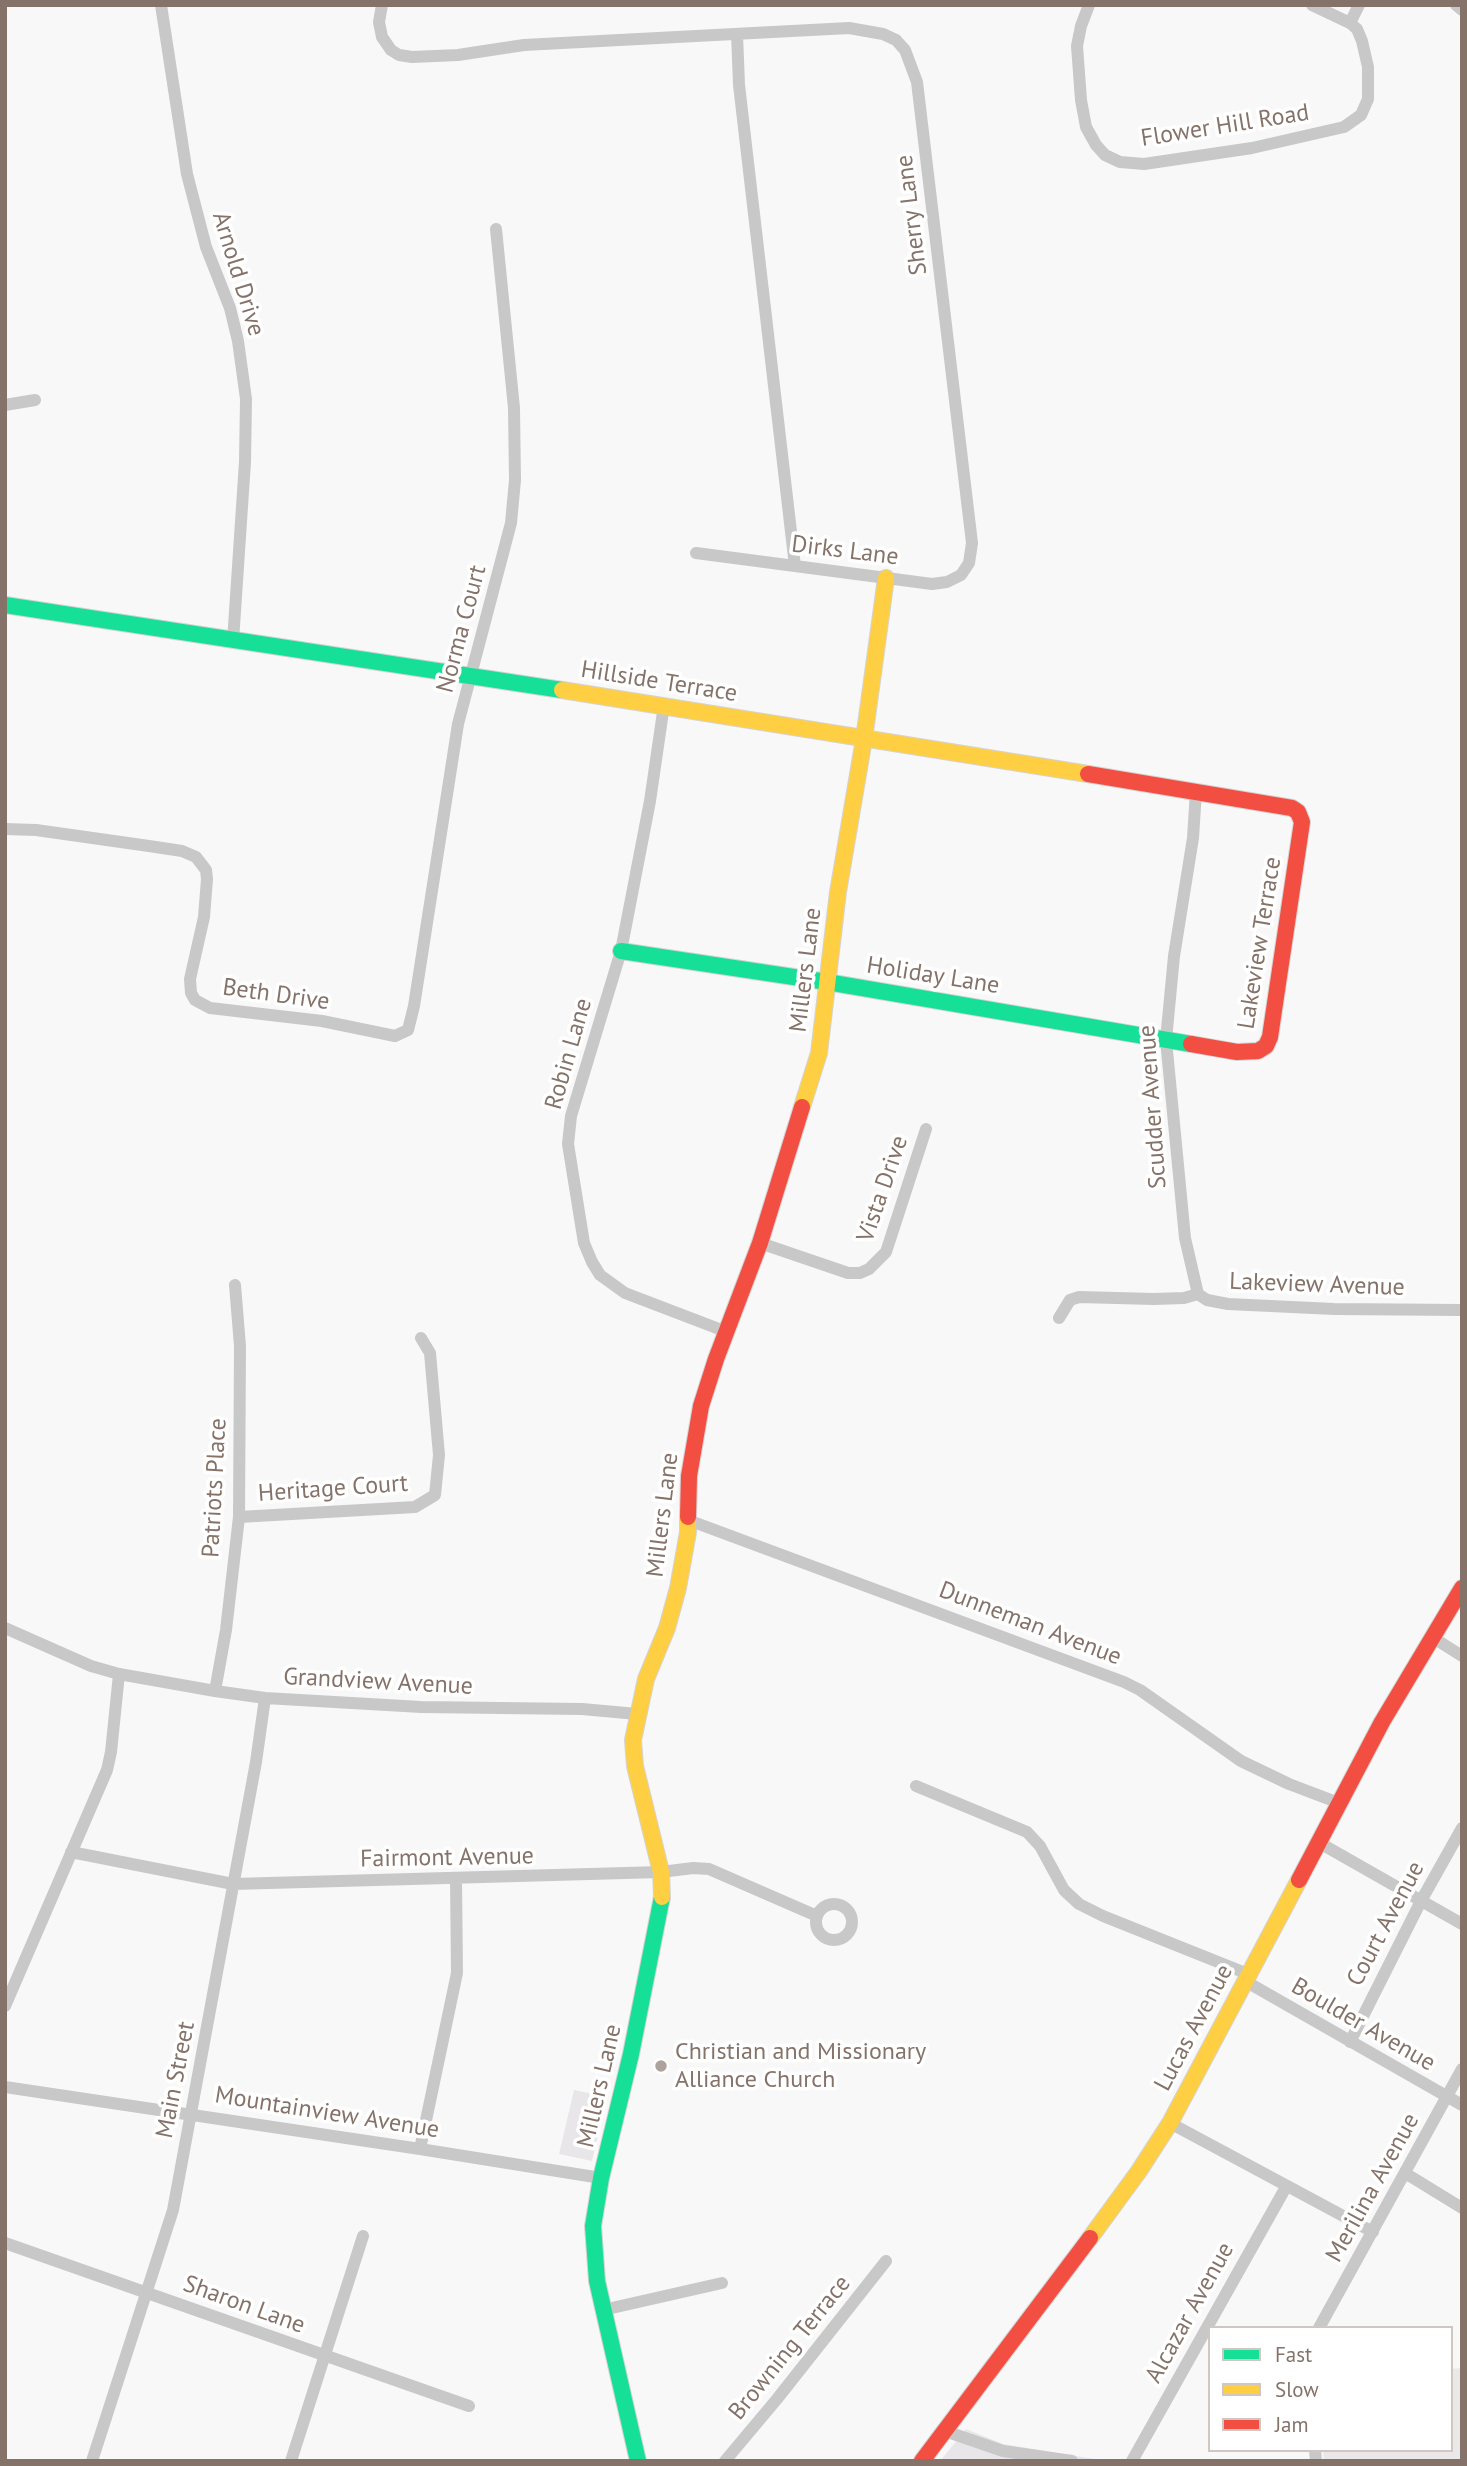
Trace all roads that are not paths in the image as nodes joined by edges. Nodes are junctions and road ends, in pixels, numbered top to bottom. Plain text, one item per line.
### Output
1 (161, 5) edge
2 (382, 5) edge
3 (1089, 5) edge
4 (1312, 5) edge
5 (1359, 5) edge
6 (1456, 5) edge
7 (1462, 10) edge
8 (1350, 23) junction
9 (737, 34) junction
10 (496, 229) dead end
11 (35, 400) dead end
12 (5, 405) edge
13 (972, 552) joint
14 (696, 553) dead end
15 (795, 566) junction
16 (886, 578) junction
17 (5, 606) edge
18 (233, 641) junction
19 (470, 676) junction
20 (664, 705) junction
21 (864, 739) junction
22 (1196, 790) junction
23 (1300, 816) joint
24 (5, 829) edge
25 (621, 951) junction
26 (827, 982) junction
27 (401, 1034) joint
28 (1166, 1040) junction
29 (1236, 1052) joint
30 (926, 1129) dead end
31 (760, 1243) junction
32 (235, 1286) dead end
33 (1198, 1294) junction
34 (1462, 1310) edge
35 (1059, 1318) dead end
36 (727, 1332) junction
37 (421, 1338) dead end
38 (239, 1517) junction
39 (688, 1520) junction
40 (1462, 1587) edge
41 (5, 1628) edge
42 (1432, 1637) junction
43 (1462, 1656) edge
44 (119, 1674) junction
45 (215, 1691) junction
46 (265, 1698) junction
47 (637, 1714) junction
48 (916, 1786) dead end
49 (1339, 1802) junction
50 (1462, 1828) edge
51 (1318, 1842) junction
52 (71, 1852) junction
53 (661, 1872) junction
54 (456, 1879) junction
55 (233, 1884) junction
56 (1421, 1900) junction
57 (817, 1916) dead end
58 (1462, 1924) edge
59 (1246, 1978) junction
60 (5, 2006) edge
61 (1350, 2042) junction
62 (1462, 2068) edge
63 (5, 2087) edge
64 (1447, 2097) junction
65 (1462, 2105) edge
66 (191, 2113) junction
67 (1170, 2123) junction
68 (420, 2148) junction
69 (1405, 2173) junction
70 (601, 2178) junction
71 (1286, 2187) junction
72 (1462, 2208) edge
73 (1373, 2232) junction
74 (363, 2236) dead end
75 (5, 2242) edge
76 (886, 2261) dead end
77 (722, 2283) dead end
78 (147, 2292) junction
79 (603, 2310) junction
80 (1320, 2326) edge
81 (326, 2356) junction
82 (469, 2406) dead end
83 (946, 2431) junction
84 (92, 2461) edge
85 (291, 2461) edge
86 (638, 2461) edge
87 (725, 2461) edge
88 (922, 2461) edge
89 (1072, 2461) edge
90 (1132, 2461) edge

1 - 18 street, Arnold Drive
2 - 9 street, Sherry Lane
3 - 8 street, Flower Hill Road
4 - 8 street
5 - 8 street
6 - 7 street
9 - 13 street, Sherry Lane
9 - 15 street
10 - 19 street, Norma Court
11 - 12 street
13 - 16 street, Dirks Lane
14 - 15 street, Dirks Lane
15 - 16 street, Dirks Lane
16 - 21 street, Millers Lane
17 - 18 street, Hillside Terrace
18 - 19 street, Hillside Terrace
19 - 20 street, Hillside Terrace
19 - 27 street, Norma Court
20 - 21 street, Hillside Terrace
20 - 25 street, Robin Lane
21 - 22 street, Hillside Terrace
21 - 26 street, Millers Lane
22 - 23 street, Hillside Terrace
22 - 28 street, Scudder Avenue
23 - 29 street, Lakeview Terrace
24 - 27 street, Beth Drive
25 - 26 street, Holiday Lane
25 - 36 street, Robin Lane
26 - 28 street, Holiday Lane
26 - 31 street, Millers Lane
28 - 29 street, Holiday Lane
28 - 33 street, Scudder Avenue
30 - 31 street, Vista Drive
31 - 36 street, Millers Lane
32 - 38 street, Patriots Place
33 - 34 street, Lakeview Avenue
33 - 35 street, Lakeview Avenue
36 - 39 street, Millers Lane
37 - 38 street, Heritage Court
38 - 45 street, Patriots Place
39 - 47 street, Millers Lane
39 - 49 street, Dunneman Avenue
40 - 42 street, Lucas Avenue
41 - 44 street, Grandview Avenue
42 - 43 street
42 - 49 street, Lucas Avenue
44 - 45 street, Grandview Avenue
44 - 52 street
45 - 46 street, Grandview Avenue
46 - 47 street, Grandview Avenue
46 - 55 street, Main Street
47 - 53 street, Millers Lane
48 - 59 street, Boulder Avenue
49 - 51 street, Lucas Avenue
50 - 56 street, Court Avenue
51 - 56 street
51 - 59 street, Lucas Avenue
52 - 55 street, Fairmont Avenue
52 - 60 street
53 - 54 street, Fairmont Avenue
53 - 57 street, Fairmont Avenue
53 - 70 street, Millers Lane
54 - 55 street, Fairmont Avenue
54 - 68 street
55 - 66 street, Main Street
56 - 58 street
56 - 61 street, Court Avenue
59 - 61 street, Boulder Avenue
59 - 67 street, Lucas Avenue
61 - 64 street, Boulder Avenue
62 - 64 street, Merilina Avenue
63 - 66 street, Mountainview Avenue
64 - 65 street, Boulder Avenue
64 - 69 street, Merilina Avenue
66 - 68 street, Mountainview Avenue
66 - 78 street, Main Street
67 - 71 street
67 - 83 street, Lucas Avenue
68 - 70 street, Mountainview Avenue
69 - 72 street
69 - 73 street, Merilina Avenue
70 - 79 street, Millers Lane
71 - 73 street
71 - 90 street, Alcazar Avenue
73 - 80 street, Merilina Avenue
74 - 81 street
75 - 78 street, Sharon Lane
76 - 87 street, Browning Terrace
77 - 79 street
78 - 81 street, Sharon Lane
78 - 84 street, Main Street
79 - 86 street, Millers Lane
81 - 82 street, Sharon Lane
81 - 85 street
83 - 88 street, Lucas Avenue
83 - 89 street

